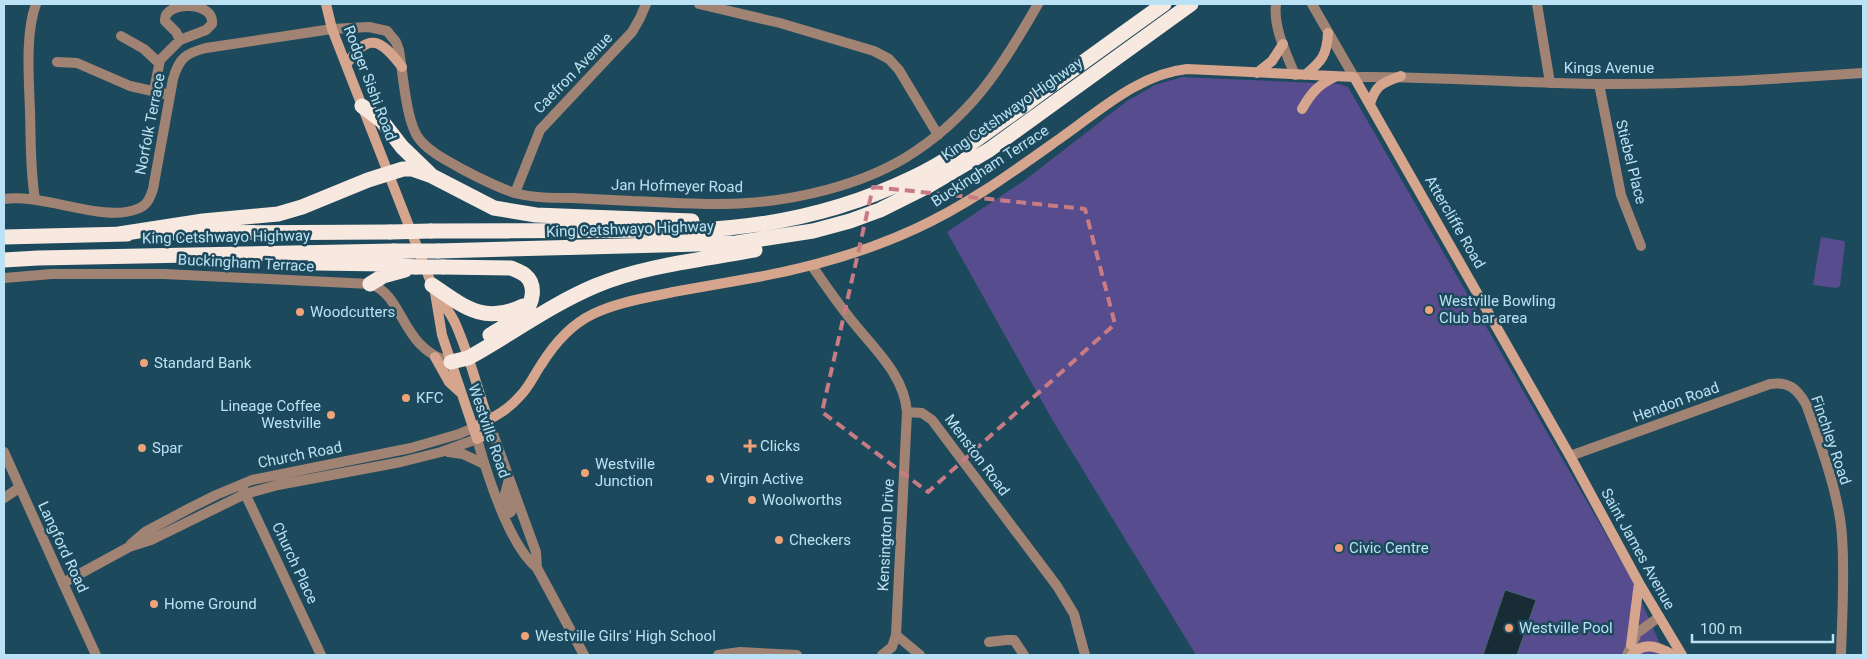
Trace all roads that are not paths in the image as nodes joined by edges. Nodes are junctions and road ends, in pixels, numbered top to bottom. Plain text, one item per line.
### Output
1 (36, 4) edge
2 (326, 4) edge
3 (646, 4) edge
4 (699, 4) edge
5 (1038, 4) edge
6 (1164, 4) edge
7 (1191, 4) edge
8 (1276, 4) edge
9 (1312, 4) edge
10 (1537, 4) edge
11 (332, 28) junction
12 (1328, 33) junction
13 (121, 36) dead end
14 (180, 40) junction
15 (1283, 44) junction
16 (58, 62) dead end
17 (159, 63) junction
18 (346, 65) junction
19 (402, 66) junction
20 (1257, 72) junction
21 (1863, 73) edge
22 (1300, 75) junction
23 (1336, 76) junction
24 (1401, 76) junction
25 (1354, 77) junction
26 (1550, 83) junction
27 (1599, 84) junction
28 (154, 91) junction
29 (170, 95) junction
30 (1370, 104) junction
31 (362, 106) junction
32 (1302, 109) dead end
33 (938, 134) junction
34 (389, 172) junction
35 (432, 176) junction
36 (515, 193) junction
37 (4, 199) edge
38 (35, 199) junction
39 (864, 199) junction
40 (813, 231) junction
41 (118, 234) junction
42 (4, 237) edge
43 (1641, 246) dead end
44 (138, 256) junction
45 (4, 260) edge
46 (812, 266) junction
47 (416, 267) junction
48 (4, 278) edge
49 (370, 284) junction
50 (433, 289) junction
51 (530, 303) junction
52 (467, 354) junction
53 (444, 358) junction
54 (1792, 386) joint
55 (461, 393) junction
56 (907, 412) junction
57 (502, 413) junction
58 (488, 420) junction
59 (473, 428) junction
60 (492, 431) junction
61 (477, 439) junction
62 (4, 452) edge
63 (441, 452) junction
64 (1570, 456) junction
65 (484, 464) junction
66 (509, 479) junction
67 (19, 488) junction
68 (243, 489) junction
69 (4, 498) edge
70 (504, 516) junction
71 (537, 568) junction
72 (63, 583) junction
73 (1639, 583) junction
74 (1659, 618) junction
75 (896, 634) junction
76 (989, 642) dead end
77 (1630, 652) edge
78 (96, 655) edge
79 (321, 655) edge
80 (584, 655) edge
81 (718, 655) edge
82 (797, 655) edge
83 (882, 655) edge
84 (920, 655) edge
85 (1024, 655) edge
86 (1085, 655) edge
87 (1673, 655) edge
88 (1682, 655) edge
89 (1841, 655) edge

1 - 38 street
2 - 11 main road, Rodger Sishi Road
3 - 36 street, Caefron Avenue
4 - 33 street
5 - 33 street, Jan Hofmeyer Road
6 - 39 highway, King Cetshwayo Highway
7 - 40 highway, King Cetshwayo Highway
8 - 15 street
9 - 12 street, Attercliffe Road
10 - 26 street
11 - 18 main road, Rodger Sishi Road
11 - 19 street, Jan Hofmeyer Road
11 - 29 street, Norfolk Terrace
12 - 22 main road
12 - 25 street, Attercliffe Road
13 - 17 street
14 - 14 street
14 - 17 street
15 - 20 main road
15 - 22 street
16 - 28 street
17 - 28 street
18 - 19 main road
18 - 31 main road, Rodger Sishi Road
19 - 36 street, Jan Hofmeyer Road
20 - 22 main road, Buckingham Terrace
20 - 46 main road, Buckingham Terrace
21 - 27 street, Kings Avenue
22 - 23 main road, Buckingham Terrace
23 - 25 main road, Buckingham Terrace
23 - 32 main road
24 - 25 street, Kings Avenue
24 - 26 street, Kings Avenue
24 - 30 main road
25 - 30 main road, Attercliffe Road
26 - 27 street, Kings Avenue
27 - 43 street, Stiebel Place
28 - 29 street
29 - 38 street, Norfolk Terrace
30 - 64 main road, Attercliffe Road
31 - 34 main road, Rodger Sishi Road
31 - 35 highway
33 - 36 street, Jan Hofmeyer Road
34 - 35 highway
34 - 41 highway
34 - 50 main road, Westville Road
35 - 39 highway
37 - 38 street, Norfolk Terrace
39 - 41 highway, King Cetshwayo Highway, bridge
40 - 44 highway, King Cetshwayo Highway, bridge
40 - 52 highway
41 - 42 highway, King Cetshwayo Highway
44 - 45 highway, King Cetshwayo Highway
44 - 47 highway
46 - 56 street
46 - 57 main road, Buckingham Terrace
47 - 49 highway
47 - 51 highway, bridge
48 - 49 street, Buckingham Terrace
49 - 53 street
50 - 51 highway
50 - 52 main road, Westville Road
50 - 53 main road, Westville Road
51 - 52 highway
52 - 53 highway
52 - 58 main road, Westville Road
53 - 55 main road, Westville Road
53 - 55 main road
54 - 64 street, Hendon Road
54 - 89 street, Finchley Road
55 - 59 main road, Westville Road
56 - 75 street, Kensington Drive
56 - 86 street, Menston Road
57 - 58 main road, Buckingham Terrace
57 - 60 main road, Buckingham Terrace
58 - 59 main road, Church Road
58 - 60 main road, Westville Road
59 - 61 main road, Westville Road
59 - 68 street, Church Road
60 - 61 main road, Church Road
60 - 66 street, Westville Road
61 - 63 street, Church Road
61 - 65 street, Westville Road
62 - 67 street, Langford Road
63 - 65 street
63 - 68 street, Church Road
64 - 73 main road, Saint James Avenue
65 - 70 street, Westville Road
66 - 70 street
66 - 71 street, Westville Road
67 - 69 street
67 - 72 street, Langford Road
68 - 72 street, Church Road
68 - 79 street, Church Place
70 - 71 street, Westville Road
71 - 80 street, Westville Road
72 - 78 street, Langford Road
73 - 74 main road, Saint James Avenue
73 - 77 main road
74 - 77 street
74 - 88 main road, Saint James Avenue
75 - 83 street
75 - 84 street
76 - 85 street
77 - 87 main road
81 - 82 street

